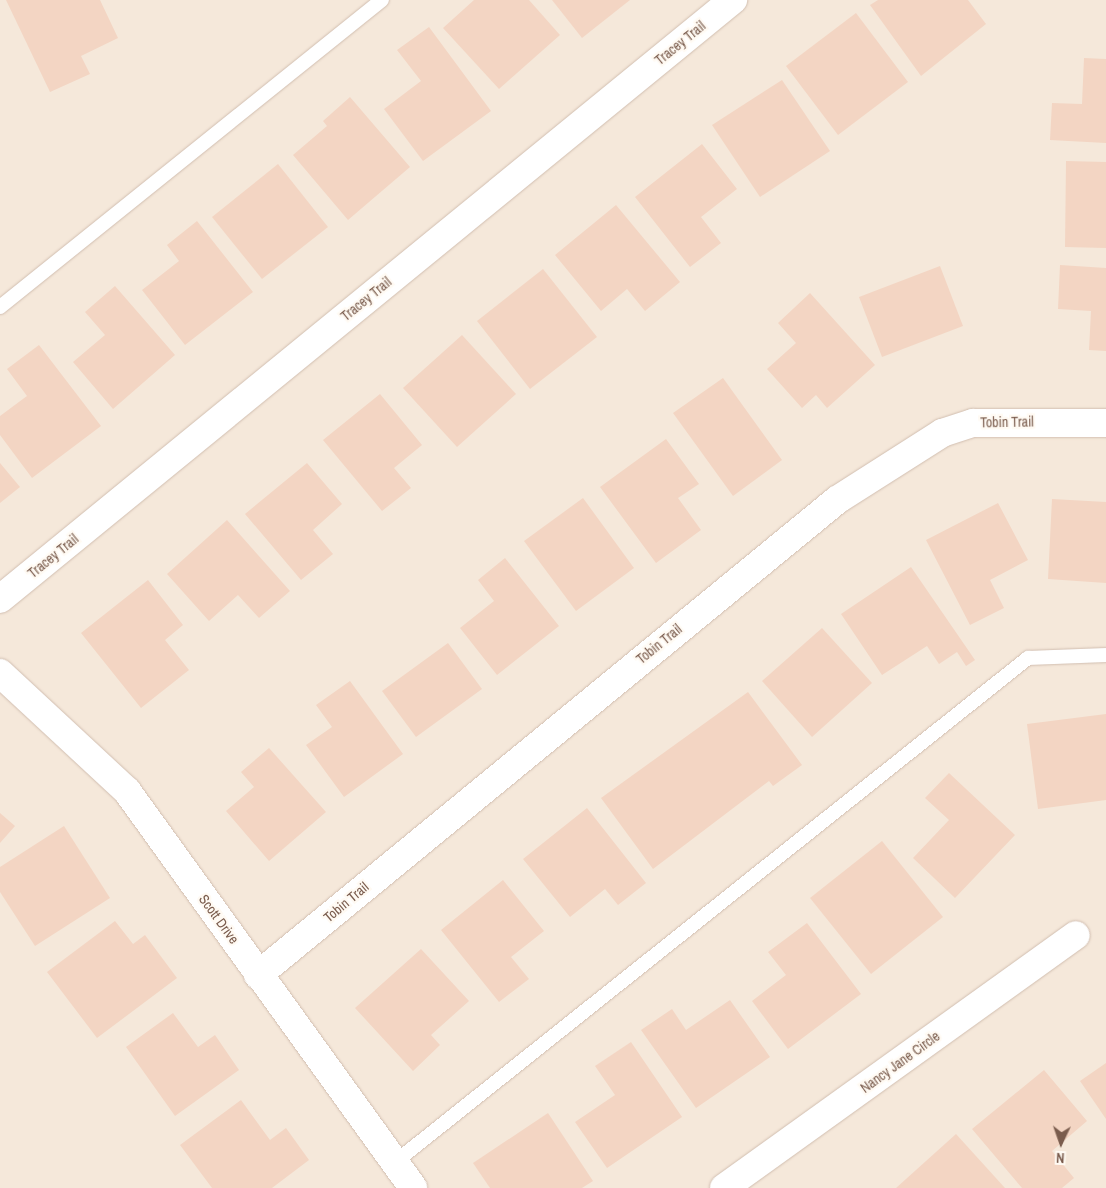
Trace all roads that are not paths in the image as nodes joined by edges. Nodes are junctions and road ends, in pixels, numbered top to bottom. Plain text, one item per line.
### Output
1 (382, 0) edge
2 (733, 0) edge
3 (0, 307) edge
4 (1106, 423) edge
5 (0, 599) edge
6 (1106, 655) edge
7 (0, 672) edge
8 (1076, 936) dead end
9 (258, 975) junction
10 (394, 1163) junction
11 (413, 1188) edge
12 (724, 1188) edge

1 - 3 lane
2 - 5 street, Tracey Trail
4 - 9 street, Tobin Trail
6 - 10 lane
7 - 9 street, Scott Drive
8 - 12 street, Nancy Jane Circle
9 - 10 street, Scott Drive
10 - 11 street, Scott Drive

